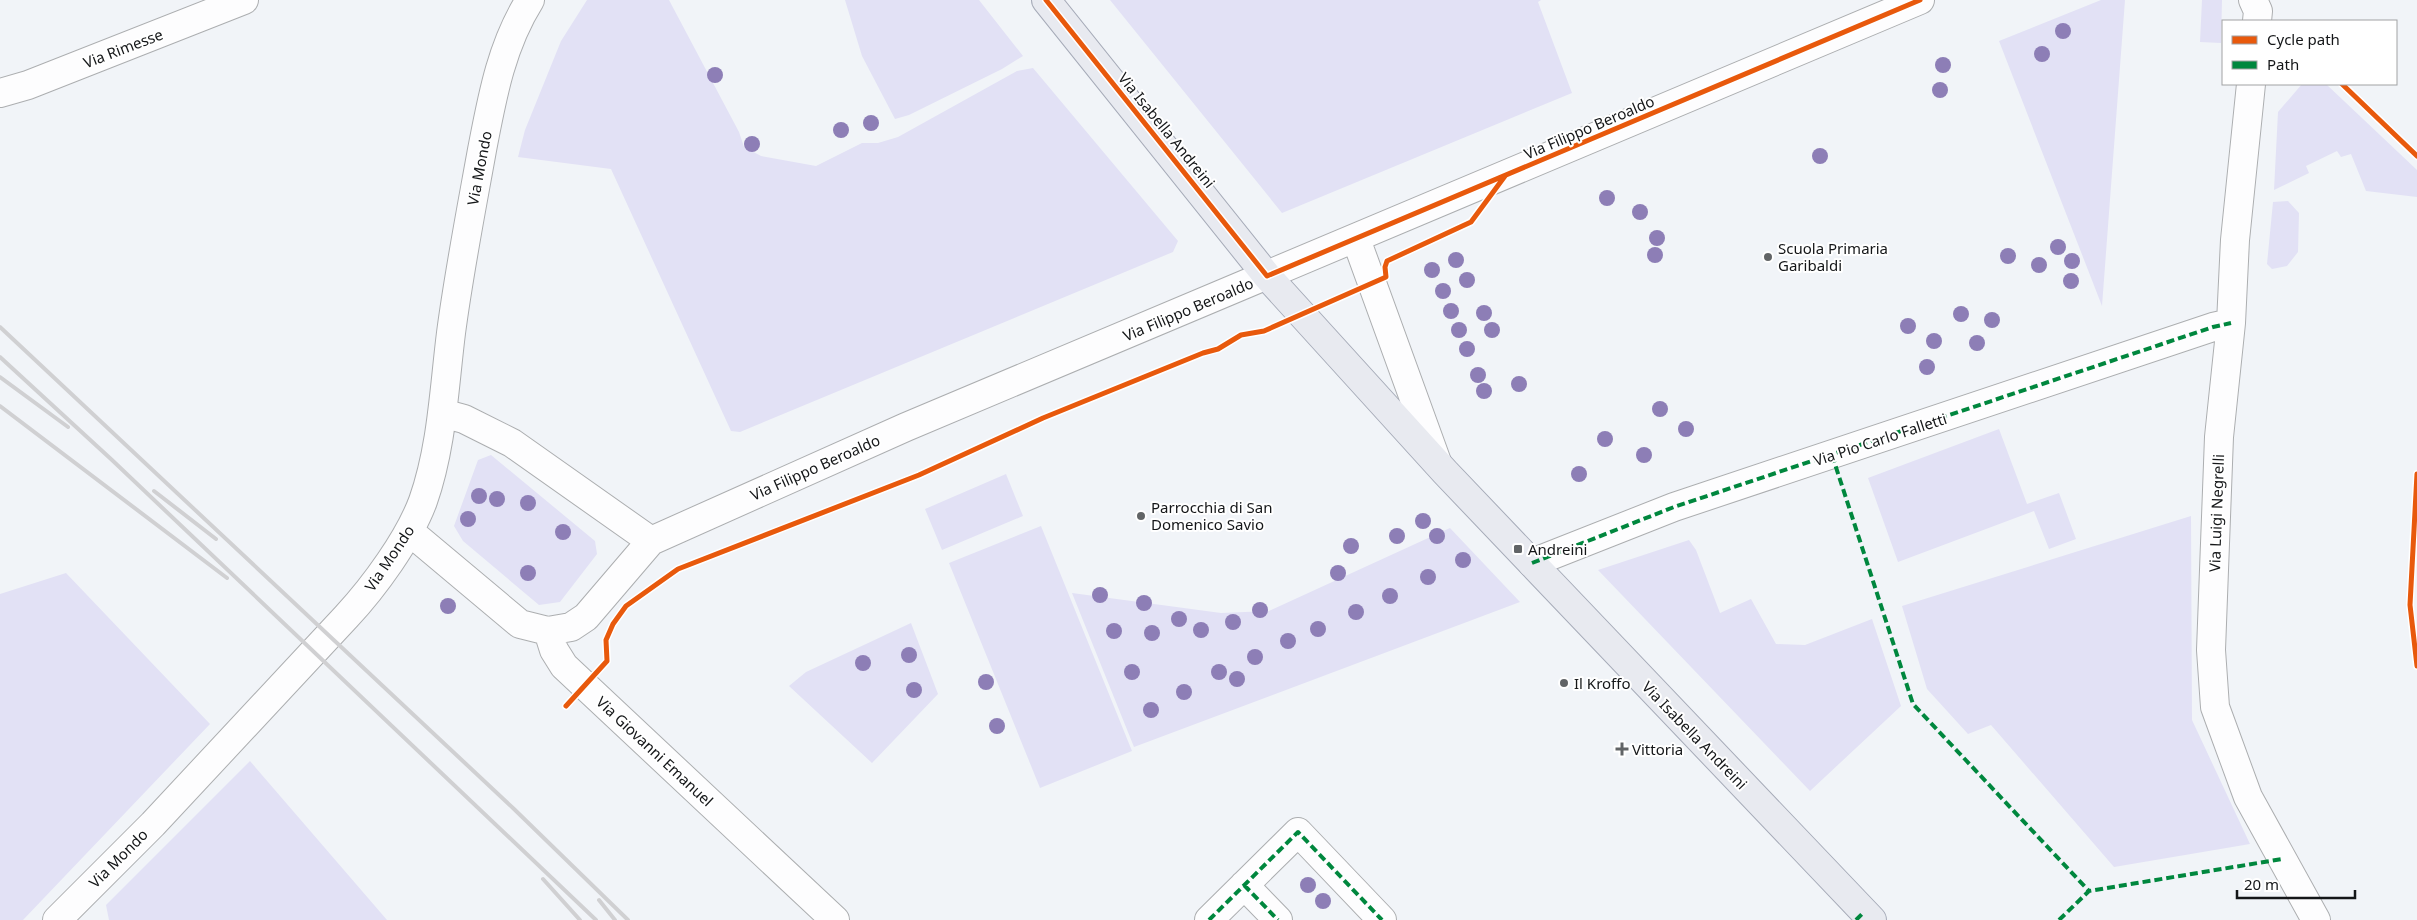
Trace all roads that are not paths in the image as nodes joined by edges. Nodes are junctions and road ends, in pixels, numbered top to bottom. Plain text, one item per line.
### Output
1 (244, 0) edge
2 (530, 0) edge
3 (1046, 0) edge
4 (1920, 0) edge
5 (2251, 85) edge
6 (0, 94) edge
7 (1356, 238) junction
8 (1267, 276) junction
9 (2231, 323) junction
10 (442, 413) junction
11 (1437, 462) junction
12 (409, 531) junction
13 (651, 541) junction
14 (1532, 564) junction
15 (548, 631) junction
16 (1244, 885) junction
17 (1864, 917) edge
18 (56, 920) edge
19 (835, 920) edge
20 (1209, 920) edge
21 (1278, 920) edge
22 (1382, 920) edge
23 (2316, 920) edge

1 - 6 street, Via Rimesse
2 - 10 street, Via Mondo
3 - 8 main road, Via Isabella Andreini
4 - 7 street, Via Filippo Beroaldo
5 - 9 street, Via Luigi Negrelli
7 - 8 street, Via Filippo Beroaldo
7 - 11 street, Via Isabella Andreini
8 - 11 main road, Via Isabella Andreini
8 - 13 street, Via Filippo Beroaldo
9 - 14 street, Via Pio Carlo Falletti
9 - 23 street, Via Luigi Negrelli
10 - 12 street, Via Mondo
10 - 13 street
11 - 14 main road, Via Isabella Andreini
12 - 15 street
12 - 18 street, Via Mondo
13 - 15 street, Via Filippo Beroaldo
14 - 17 main road, Via Isabella Andreini
15 - 19 street, Via Giovanni Emanuel
16 - 20 street
16 - 21 street
16 - 22 street

